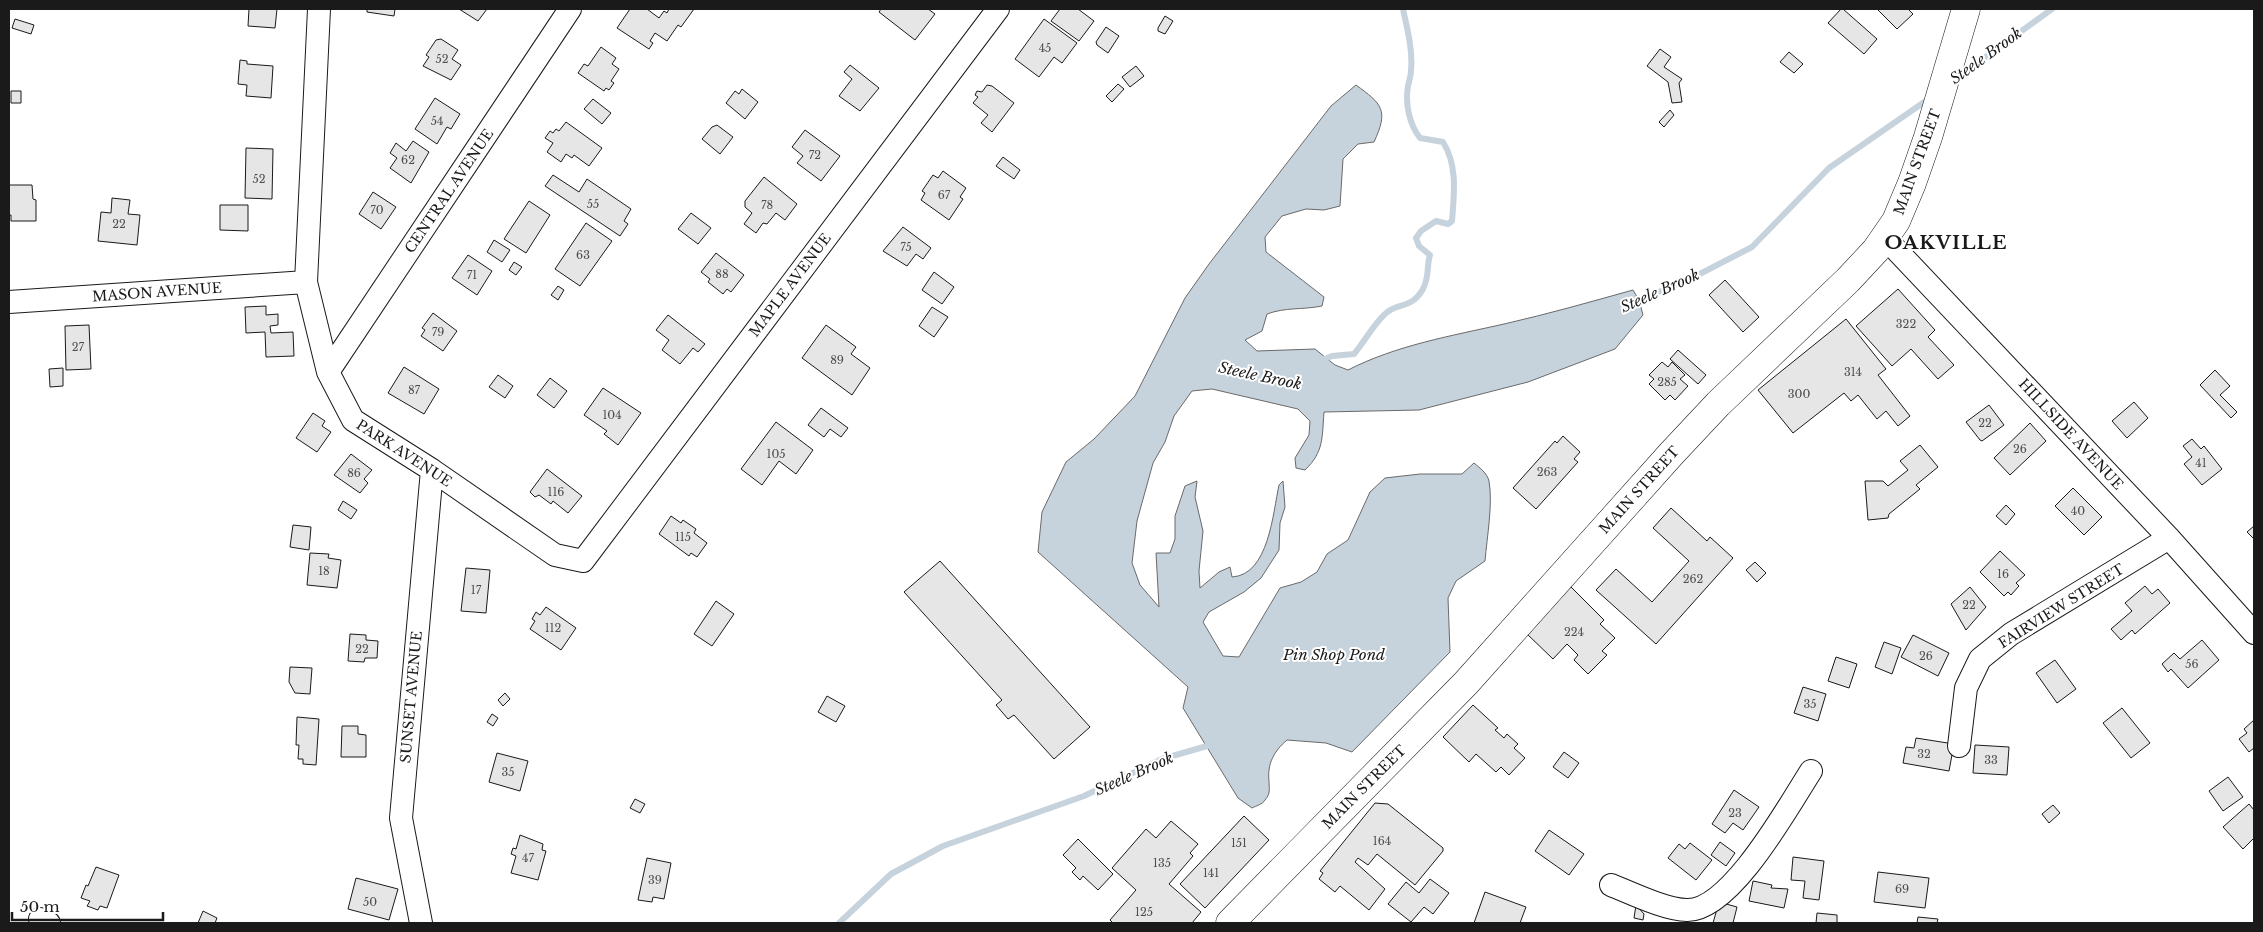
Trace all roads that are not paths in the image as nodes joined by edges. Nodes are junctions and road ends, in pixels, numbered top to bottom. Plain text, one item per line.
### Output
1 (319, 9) edge
2 (570, 9) edge
3 (998, 9) edge
4 (1963, 17) edge
5 (1885, 238) junction
6 (306, 282) junction
7 (9, 302) edge
8 (328, 372) junction
9 (432, 470) junction
10 (2169, 538) junction
11 (583, 561) joint
12 (2254, 633) edge
13 (1959, 746) dead end
14 (1811, 771) dead end
15 (1611, 885) dead end
16 (1686, 917) edge
17 (1236, 922) edge
18 (421, 923) edge

1 - 6 street, PARK AVENUE
2 - 8 street, CENTRAL AVENUE
3 - 11 street, MAPLE AVENUE
4 - 5 main road, MAIN STREET
5 - 10 street, HILLSIDE AVENUE
5 - 17 main road, MAIN STREET
6 - 7 street, MASON AVENUE
6 - 8 street, PARK AVENUE
8 - 9 street, PARK AVENUE
9 - 11 street, PARK AVENUE
9 - 18 street, SUNSET AVENUE
10 - 12 street, HILLSIDE AVENUE
10 - 13 street, FAIRVIEW STREET
14 - 16 street
15 - 16 street

